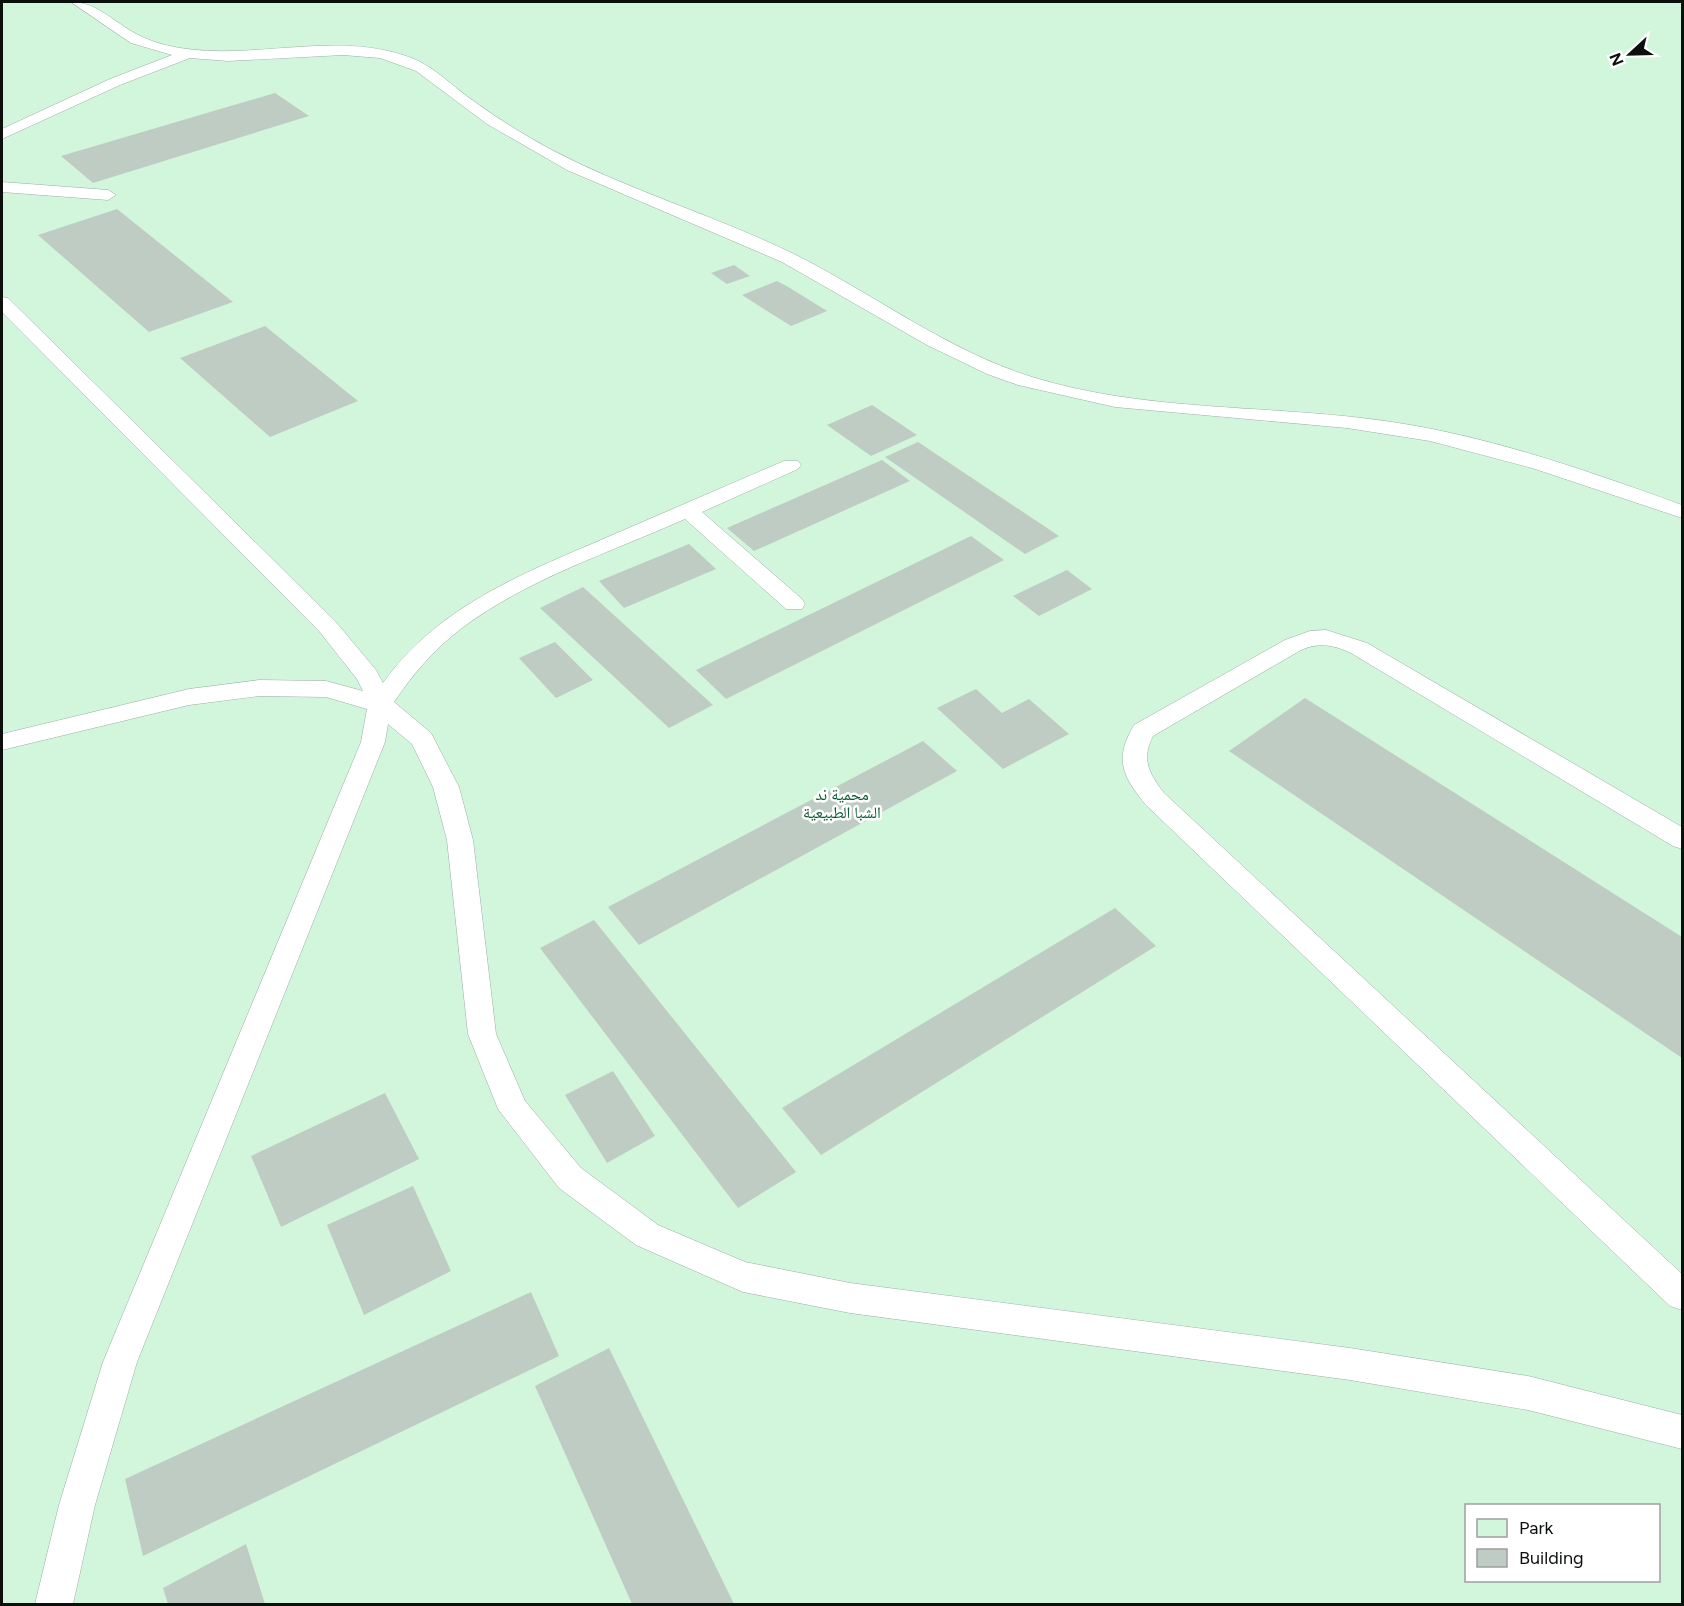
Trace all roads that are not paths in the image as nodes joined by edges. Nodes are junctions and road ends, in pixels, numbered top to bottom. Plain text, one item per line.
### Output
1 (76, 2) edge
2 (188, 54) junction
3 (2, 135) edge
4 (2, 188) edge
5 (108, 195) dead end
6 (2, 302) edge
7 (791, 465) dead end
8 (688, 511) junction
9 (1683, 512) edge
10 (794, 604) dead end
11 (380, 704) junction
12 (2, 742) edge
13 (1683, 839) edge
14 (1683, 1295) edge
15 (1683, 1432) edge
16 (54, 1605) edge

1 - 2 lane
2 - 3 lane
2 - 9 lane
4 - 5 lane
6 - 11 lane
7 - 8 lane
8 - 10 lane
8 - 11 lane
11 - 12 lane
11 - 15 lane
11 - 16 lane
13 - 14 lane

